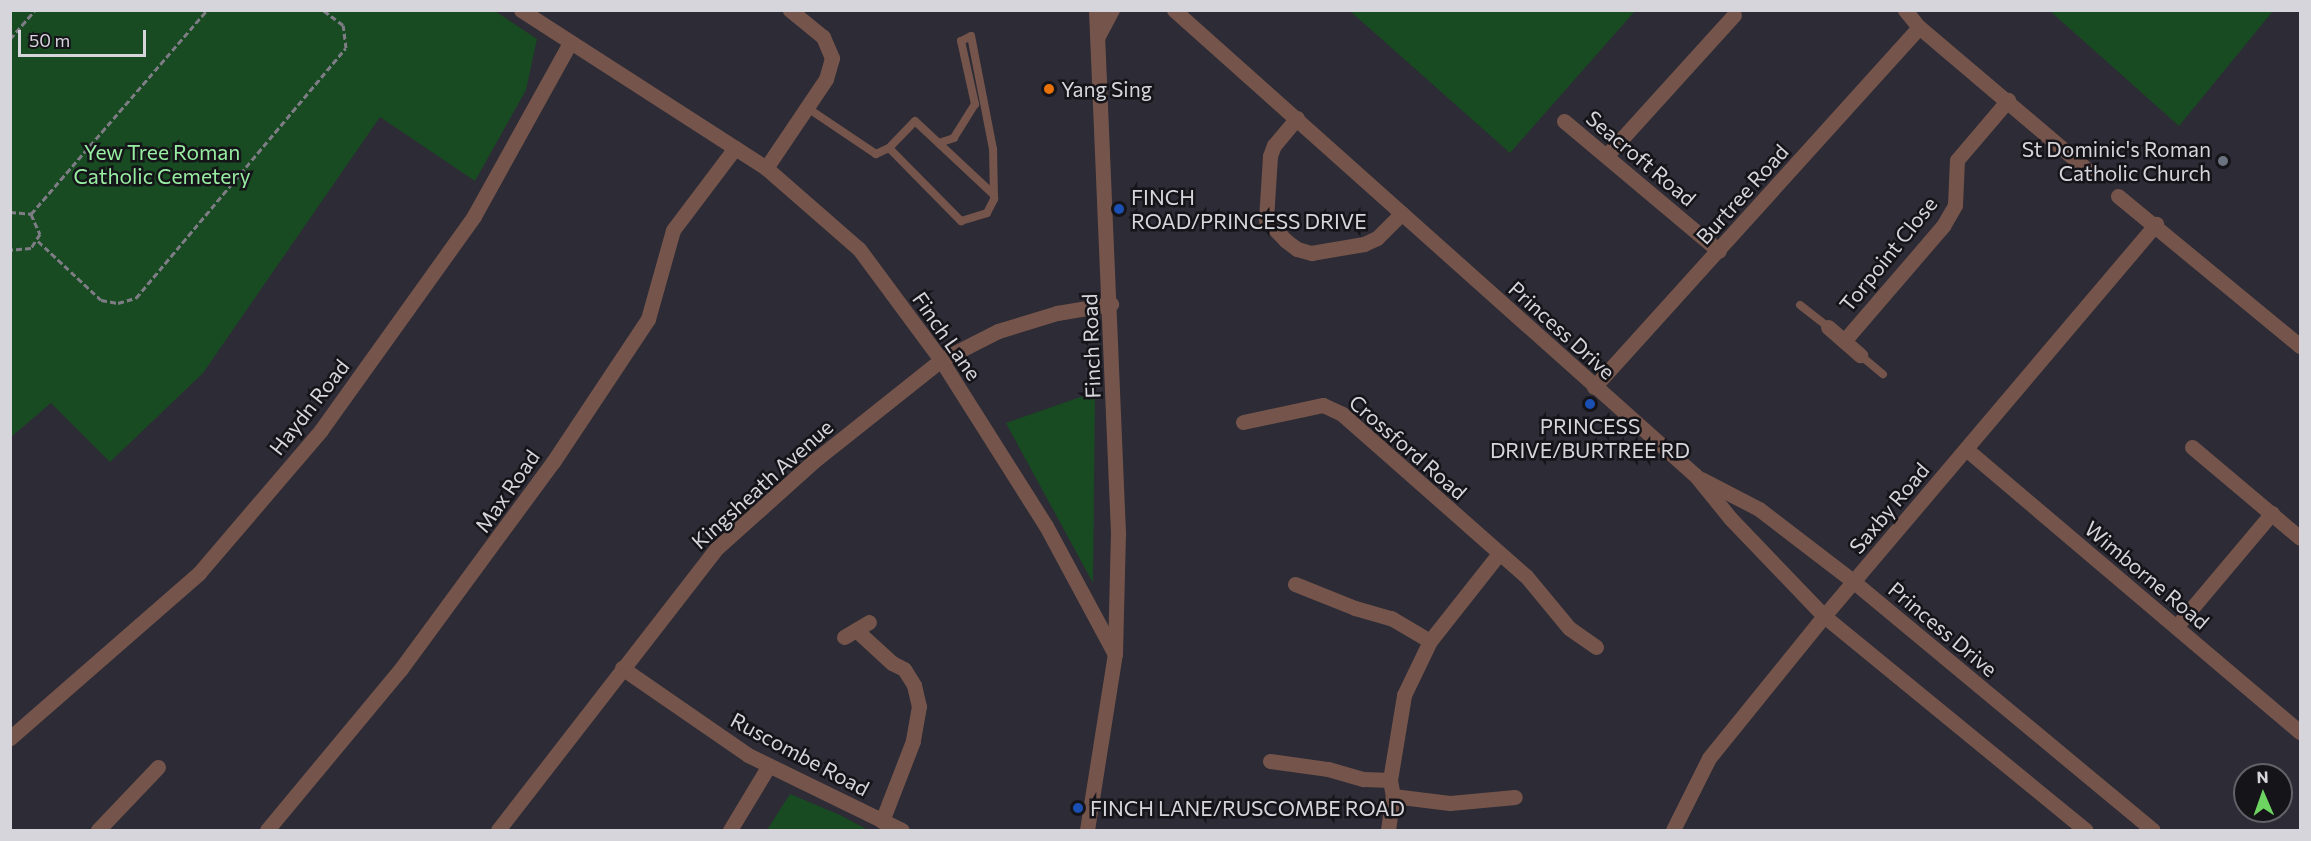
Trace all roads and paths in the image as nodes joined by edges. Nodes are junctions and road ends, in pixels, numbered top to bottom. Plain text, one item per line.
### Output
1 (35, 10) edge
2 (207, 10) edge
3 (323, 10) edge
4 (521, 10) edge
5 (790, 10) edge
6 (1096, 10) edge
7 (1112, 10) edge
8 (1174, 10) edge
9 (1905, 10) edge
10 (1734, 15) dead end
11 (1919, 27) junction
12 (1098, 36) junction
13 (10, 39) edge
14 (570, 43) junction
15 (2008, 100) junction
16 (806, 107) junction
17 (1297, 118) junction
18 (1564, 121) dead end
19 (939, 142) junction
20 (735, 148) junction
21 (889, 148) junction
22 (1607, 155) junction
23 (766, 168) junction
24 (2089, 171) dead end
25 (994, 195) junction
26 (2118, 195) dead end
27 (10, 212) edge
28 (1402, 213) junction
29 (32, 214) junction
30 (2156, 224) junction
31 (38, 241) junction
32 (10, 250) edge
33 (1719, 251) junction
34 (1111, 304) junction
35 (1800, 305) dead end
36 (1828, 327) joint
37 (1844, 341) junction
38 (2301, 346) edge
39 (1860, 356) joint
40 (941, 360) junction
41 (1882, 374) dead end
42 (1594, 387) junction
43 (1243, 422) dead end
44 (2192, 447) dead end
45 (1966, 449) junction
46 (1696, 476) junction
47 (2272, 513) junction
48 (2301, 538) edge
49 (1498, 555) junction
50 (1854, 582) junction
51 (1295, 584) dead end
52 (1824, 616) junction
53 (2176, 627) junction
54 (856, 630) dead end
55 (1430, 641) junction
56 (1596, 647) dead end
57 (1115, 654) junction
58 (622, 668) junction
59 (2301, 732) edge
60 (10, 738) edge
61 (1270, 761) dead end
62 (158, 766) dead end
63 (768, 766) junction
64 (1390, 780) junction
65 (1393, 796) junction
66 (1515, 797) dead end
67 (882, 821) junction
68 (98, 831) edge
69 (267, 831) edge
70 (498, 831) edge
71 (730, 831) edge
72 (902, 831) edge
73 (1087, 831) edge
74 (1388, 831) edge
75 (1672, 831) edge
76 (2085, 831) edge
77 (2153, 831) edge

1 - 13 path
2 - 29 path
3 - 31 path
4 - 14 street, Finch Lane
5 - 16 street
6 - 12 street, Finch Road
7 - 12 street
8 - 17 street, Princess Drive
9 - 11 street
10 - 22 street
11 - 15 street
11 - 33 street, Burtree Road
12 - 34 street, Finch Road
14 - 20 street, Finch Lane
14 - 60 street, Haydn Road
15 - 24 street
15 - 37 street, Torpoint Close
16 - 21 lane
16 - 23 street
17 - 28 street, Princess Drive
17 - 28 street
18 - 22 street, Seacroft Road
19 - 21 lane
19 - 25 lane
19 - 25 lane
20 - 23 street, Finch Lane
20 - 69 street, Max Road
21 - 25 lane
22 - 33 street, Seacroft Road
23 - 40 street, Finch Lane
26 - 30 street
27 - 29 path
28 - 42 street, Princess Drive
29 - 31 path
30 - 38 street
30 - 45 street, Saxby Road
31 - 32 path
33 - 42 street, Burtree Road
34 - 40 street, Kingsheath Avenue
34 - 57 street, Finch Road
35 - 36 lane
36 - 37 street
37 - 39 street
39 - 41 lane
40 - 57 street, Finch Lane
40 - 58 street, Kingsheath Avenue
42 - 46 street, Princess Drive
43 - 49 street, Crossford Road
44 - 47 street
45 - 50 street, Saxby Road
45 - 53 street, Wimborne Road
46 - 50 street, Princess Drive
46 - 52 street, Princess Drive
47 - 48 street
47 - 53 street
49 - 55 street
49 - 56 street, Crossford Road
50 - 52 street, Saxby Road
50 - 77 street, Princess Drive
51 - 55 street
52 - 75 street, Saxby Road
52 - 76 street, Princess Drive
53 - 59 street, Wimborne Road
54 - 67 street
55 - 64 street
57 - 73 street
58 - 63 street, Ruscombe Road
58 - 70 street, Kingsheath Avenue
61 - 64 street
62 - 68 street
63 - 67 street, Ruscombe Road
63 - 71 street
64 - 65 street
65 - 66 street
65 - 74 street
67 - 72 street, Ruscombe Road

